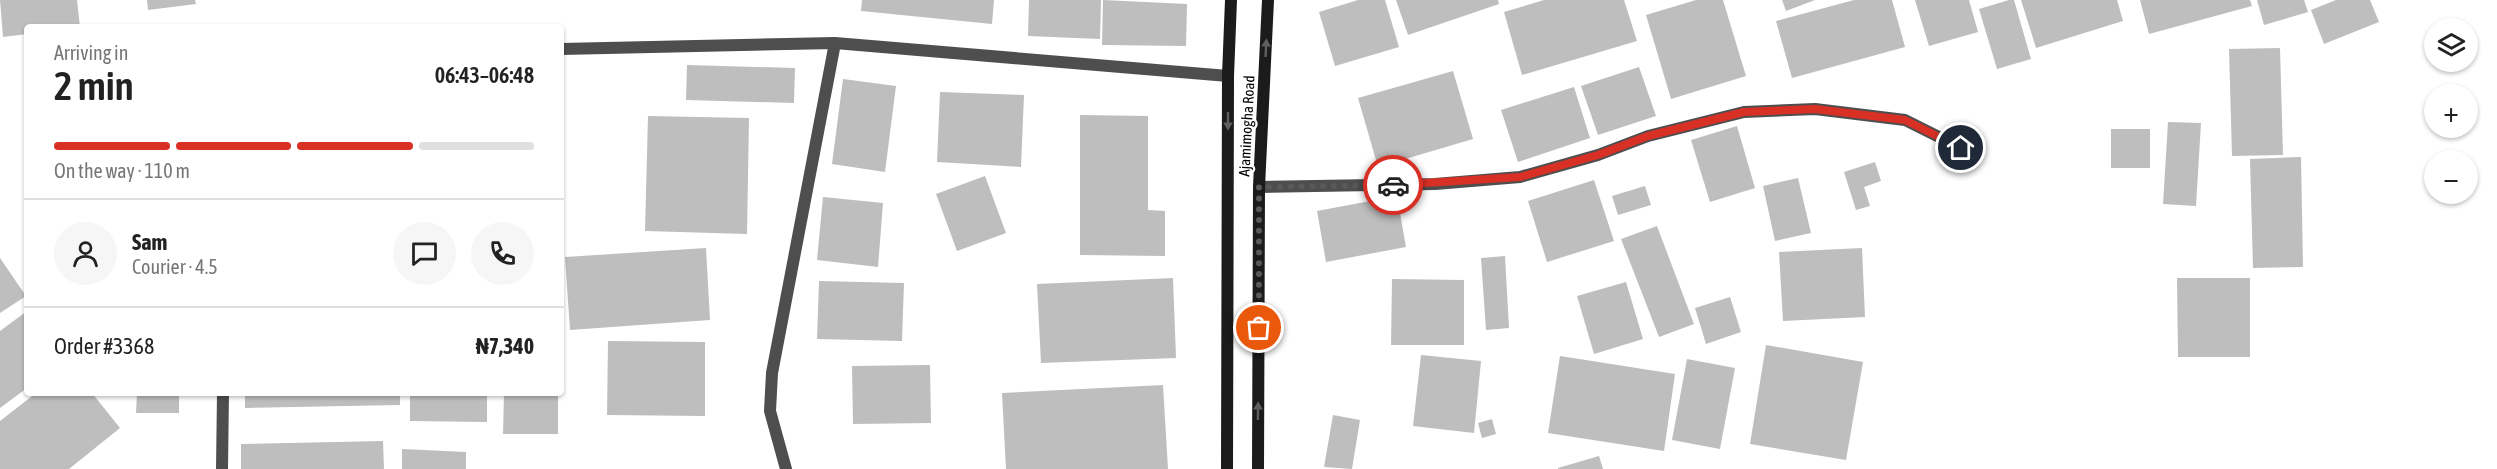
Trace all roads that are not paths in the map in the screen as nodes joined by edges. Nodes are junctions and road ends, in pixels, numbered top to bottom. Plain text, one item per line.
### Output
1 (1231, 0) edge
2 (1268, 0) edge
3 (835, 43) junction
4 (564, 49) edge
5 (1228, 76) junction
6 (1961, 148) dead end
7 (1259, 187) junction
8 (223, 396) edge
9 (222, 469) edge
10 (786, 469) edge
11 (1227, 469) edge
12 (1258, 469) edge

1 - 5 main road, Ajamimogha Road
7 -> 2 main road, Ajamimogha Road
3 - 4 street
3 - 5 street
3 - 10 street
5 -> 11 main road, Ajamimogha Road
6 - 7 street
12 -> 7 main road, Ajamimogha Road
8 - 9 street

